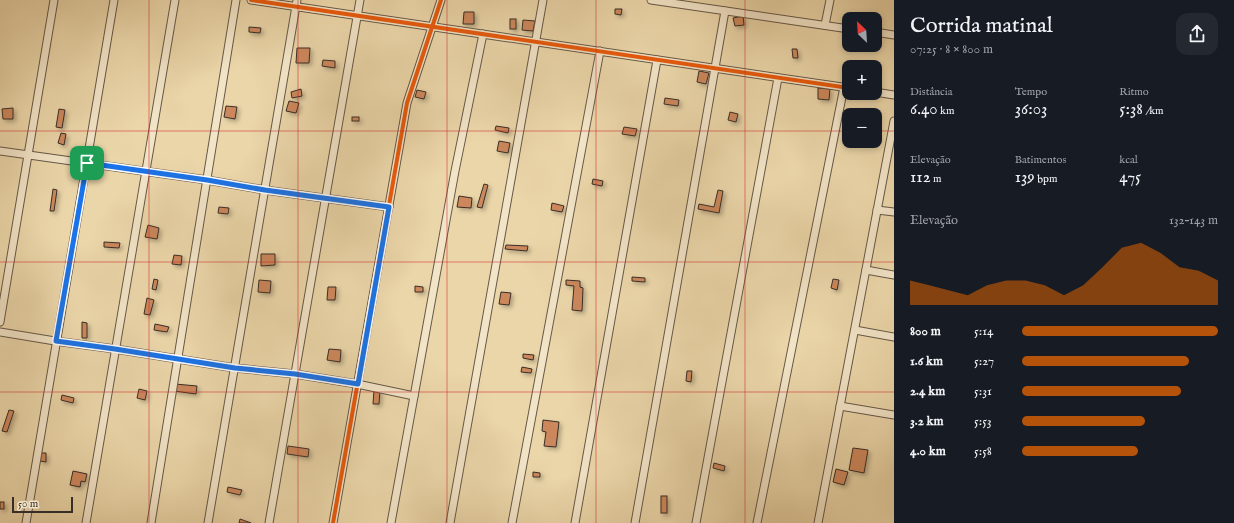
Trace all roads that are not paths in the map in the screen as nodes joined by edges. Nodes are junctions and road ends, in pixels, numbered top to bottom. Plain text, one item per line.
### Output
1 (54, 0) edge
2 (114, 0) edge
3 (175, 0) edge
4 (236, 0) edge
5 (251, 0) edge
6 (360, 0) edge
7 (441, 0) edge
8 (543, 0) edge
9 (651, 0) edge
10 (830, 0) edge
11 (296, 3) edge
12 (725, 11) junction
13 (357, 16) junction
14 (825, 25) junction
15 (432, 27) junction
16 (842, 27) edge
17 (882, 33) edge
18 (483, 34) junction
19 (894, 35) edge
20 (536, 42) junction
21 (600, 51) junction
22 (657, 60) junction
23 (715, 68) junction
24 (778, 78) junction
25 (842, 87) edge
26 (882, 93) edge
27 (894, 95) edge
28 (844, 100) edge
29 (894, 121) edge
30 (0, 151) edge
31 (891, 154) edge
32 (27, 155) junction
33 (87, 163) junction
34 (146, 171) junction
35 (207, 180) junction
36 (265, 190) junction
37 (326, 198) junction
38 (389, 207) junction
39 (877, 210) junction
40 (894, 212) edge
41 (866, 270) junction
42 (894, 275) edge
43 (0, 322) edge
44 (855, 330) junction
45 (0, 332) edge
46 (894, 337) edge
47 (56, 341) junction
48 (115, 349) junction
49 (178, 359) junction
50 (235, 368) junction
51 (295, 374) junction
52 (358, 384) junction
53 (414, 396) junction
54 (840, 406) junction
55 (894, 415) edge
56 (26, 523) edge
57 (86, 523) edge
58 (151, 523) edge
59 (208, 523) edge
60 (269, 523) edge
61 (333, 523) edge
62 (391, 523) edge
63 (450, 523) edge
64 (512, 523) edge
65 (575, 523) edge
66 (635, 523) edge
67 (696, 523) edge
68 (757, 523) edge
69 (818, 523) edge

1 - 32 street
2 - 33 street
3 - 34 street
4 - 35 street
5 - 11 street
6 - 13 street
7 - 15 street
8 - 20 street
9 - 12 street
10 - 14 street
11 - 13 street
11 - 36 street
12 - 14 street
12 - 23 street
13 - 15 street
13 - 37 street
14 - 16 street
15 - 18 street
15 - 38 street
17 - 19 street
18 - 20 street
18 - 53 street
20 - 21 street
20 - 63 street
21 - 22 street
21 - 64 street
22 - 23 street
22 - 65 street
23 - 24 street
23 - 66 street
24 - 25 street
24 - 67 street
26 - 27 street
28 - 68 street
29 - 31 street
30 - 32 street
31 - 39 street
32 - 33 street
32 - 43 street
33 - 34 street
33 - 47 street
34 - 35 street
34 - 48 street
35 - 36 street
35 - 49 street
36 - 37 street
36 - 50 street
37 - 38 street
37 - 51 street
38 - 52 street
39 - 40 street
39 - 41 street
41 - 42 street
41 - 44 street
44 - 46 street
44 - 54 street
45 - 47 street
47 - 48 street
47 - 56 street
48 - 49 street
48 - 57 street
49 - 50 street
49 - 58 street
50 - 51 street
50 - 59 street
51 - 52 street
51 - 60 street
52 - 53 street
52 - 61 street
53 - 62 street
54 - 55 street
54 - 69 street

